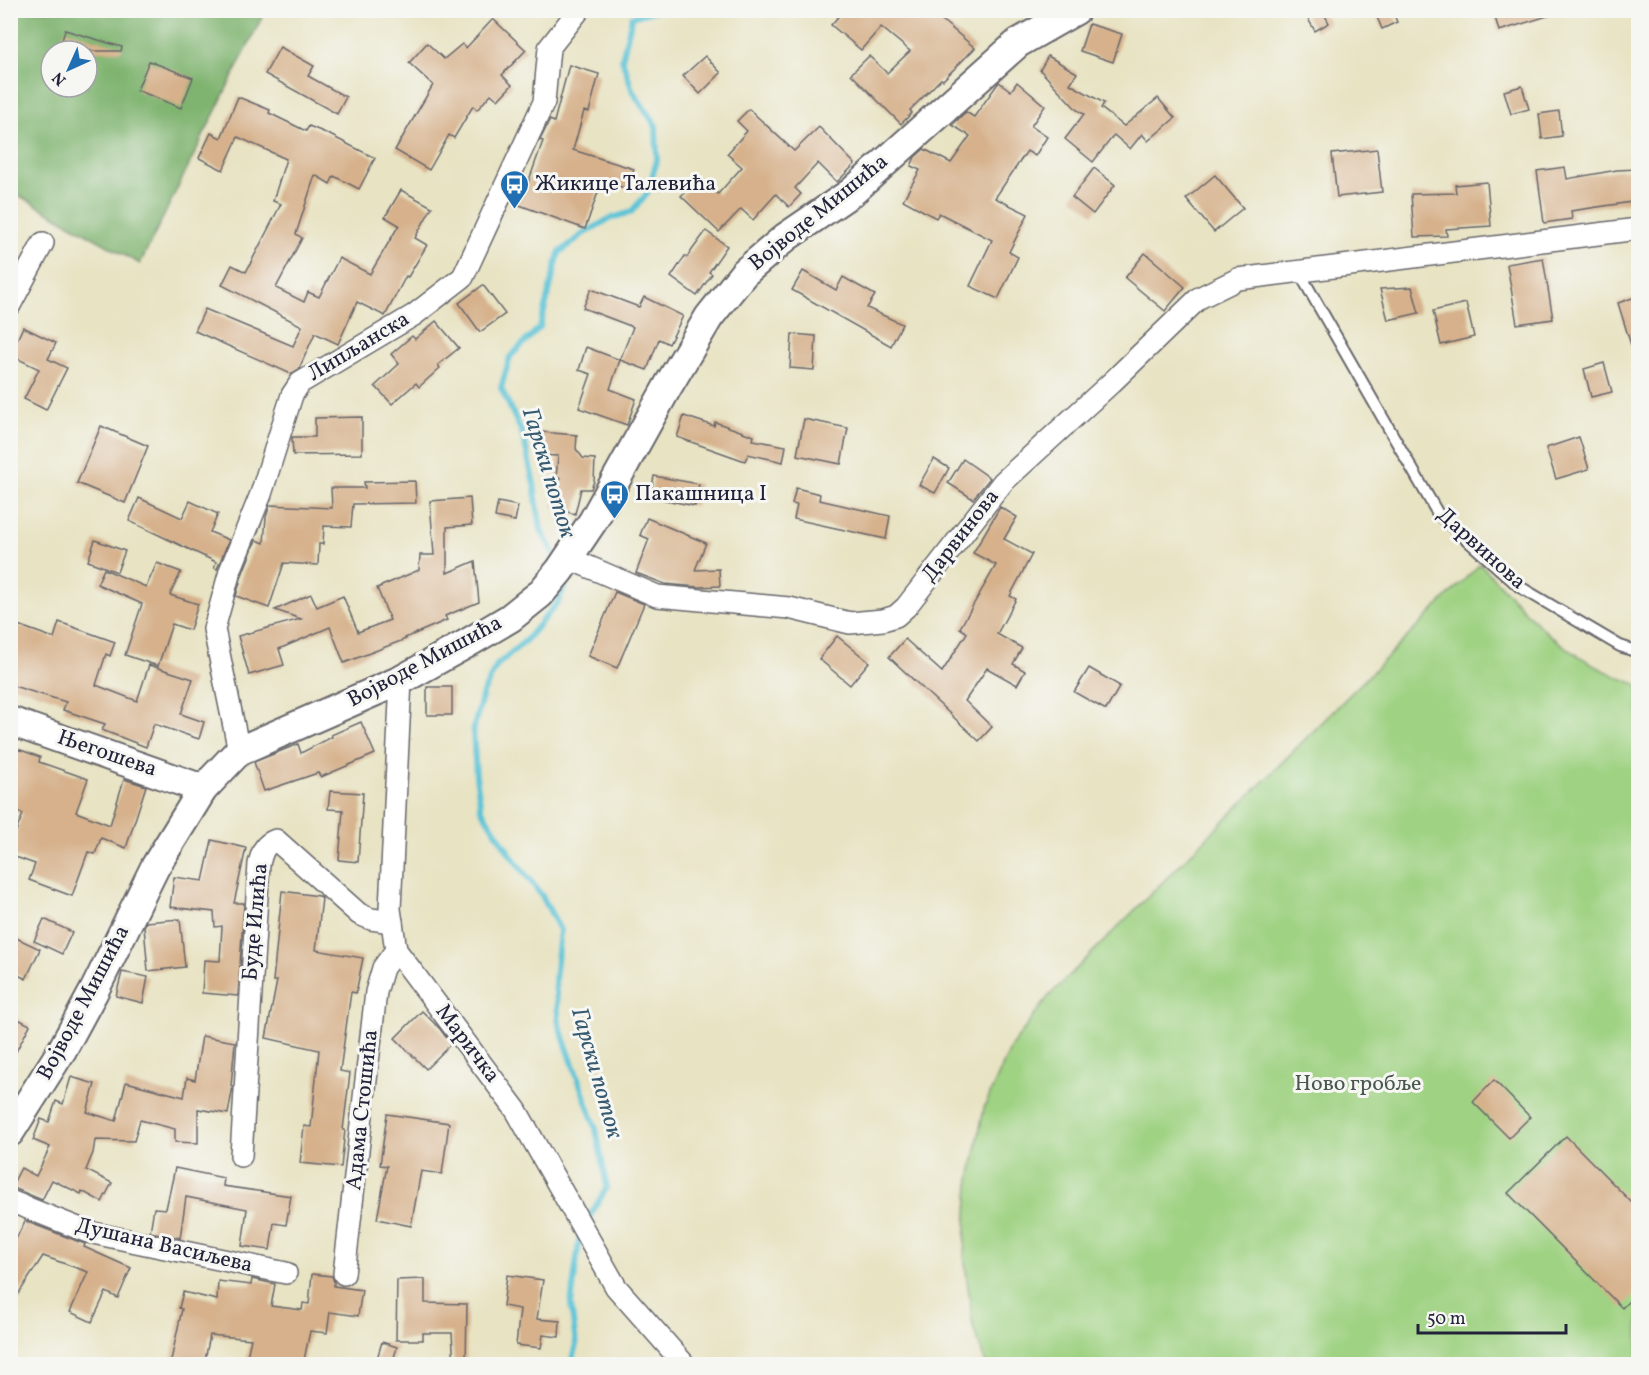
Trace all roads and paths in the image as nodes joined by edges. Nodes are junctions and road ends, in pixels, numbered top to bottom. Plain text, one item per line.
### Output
1 (579, 10) edge
2 (1076, 10) edge
3 (1638, 229) edge
4 (43, 243) dead end
5 (1299, 272) junction
6 (10, 305) edge
7 (572, 552) junction
8 (1638, 652) edge
9 (401, 680) junction
10 (10, 721) edge
11 (238, 751) junction
12 (203, 789) junction
13 (392, 922) junction
14 (396, 950) junction
15 (10, 1132) edge
16 (241, 1156) dead end
17 (10, 1201) edge
18 (286, 1273) dead end
19 (344, 1274) dead end
20 (684, 1365) edge

1 - 11 street, Липљанска
2 - 7 street, Војводе Мишића
3 - 5 street, Дарвинова
4 - 6 street
5 - 7 street, Дарвинова
5 - 8 lane, Дарвинова
7 - 9 street, Војводе Мишића
9 - 11 street, Војводе Мишића
9 - 13 street, Маричка
10 - 12 street, Његошева
11 - 12 street, Војводе Мишића
12 - 15 street, Војводе Мишића
13 - 14 street, Маричка
13 - 16 street, Буде Илића
14 - 19 street, Адама Стошића
14 - 20 street, Маричка
17 - 18 street, Душана Васиљева

